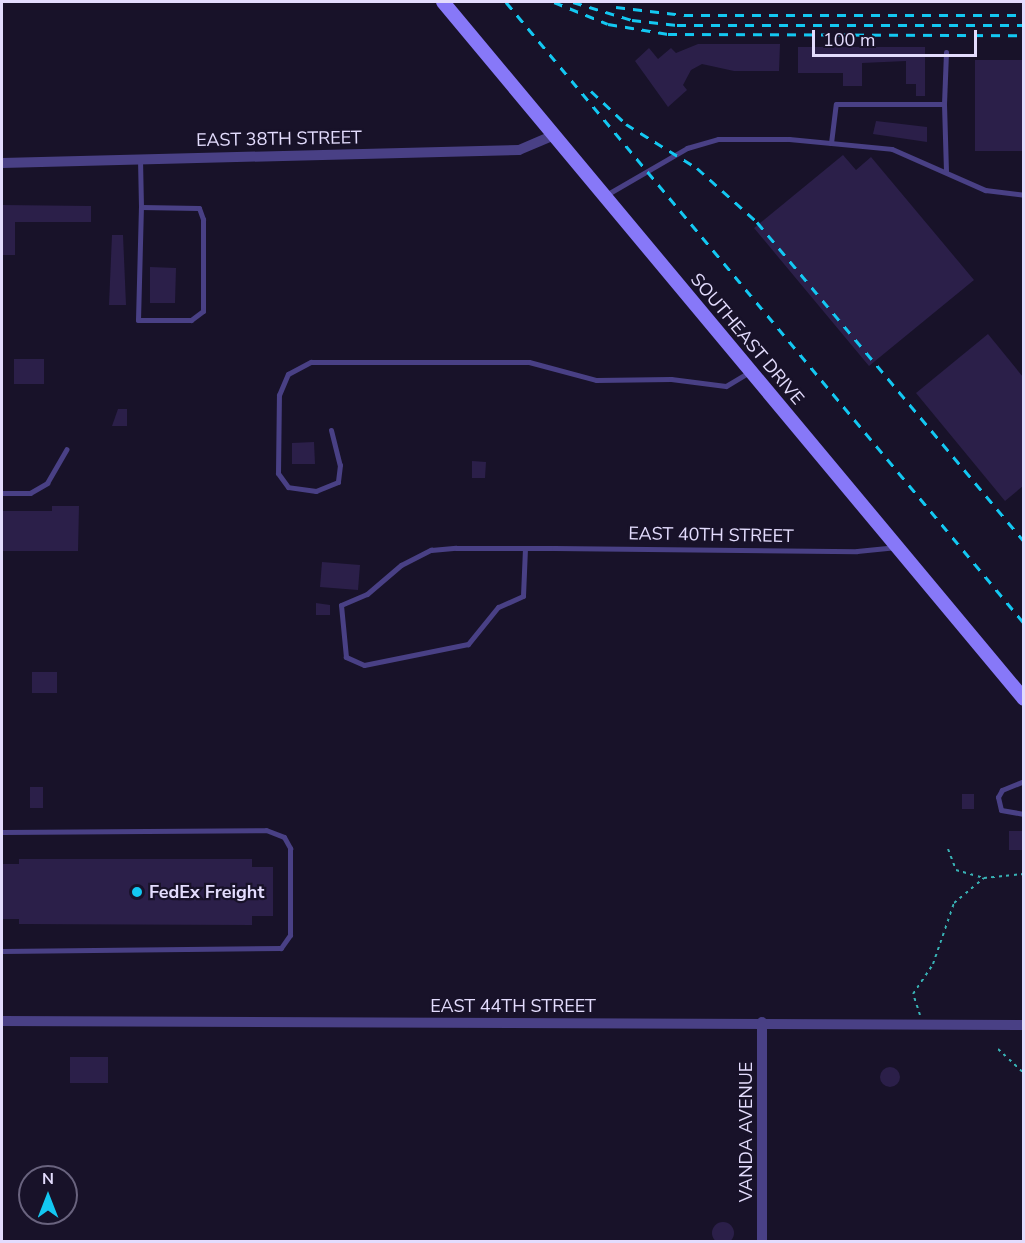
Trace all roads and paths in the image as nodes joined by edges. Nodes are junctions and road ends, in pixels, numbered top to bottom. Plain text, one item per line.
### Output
1 (443, 2) edge
2 (946, 52) dead end
3 (944, 104) junction
4 (554, 135) junction
5 (831, 143) junction
6 (140, 159) junction
7 (2, 163) edge
8 (946, 172) junction
9 (1023, 195) edge
10 (605, 196) junction
11 (141, 207) junction
12 (750, 371) junction
13 (331, 430) dead end
14 (67, 449) dead end
15 (2, 493) edge
16 (897, 547) junction
17 (525, 548) junction
18 (1023, 699) edge
19 (1023, 781) edge
20 (1023, 814) edge
21 (2, 832) edge
22 (948, 849) dead end
23 (1023, 874) edge
24 (984, 878) junction
25 (2, 951) edge
26 (2, 1021) edge
27 (762, 1022) junction
28 (923, 1024) junction
29 (1023, 1025) edge
30 (998, 1049) dead end
31 (1023, 1073) edge
32 (762, 1242) edge

1 - 4 main road, SOUTHEAST DRIVE
2 - 3 lane
3 - 5 lane
3 - 8 lane
4 - 6 street, EAST 38TH STREET
4 - 10 main road, SOUTHEAST DRIVE
5 - 8 lane
5 - 10 lane
6 - 7 street, EAST 38TH STREET
6 - 11 lane
8 - 9 lane
10 - 12 main road, SOUTHEAST DRIVE
11 - 11 lane
12 - 13 lane
12 - 16 main road, SOUTHEAST DRIVE
14 - 15 lane
16 - 17 lane, EAST 40TH STREET
16 - 18 main road, SOUTHEAST DRIVE
17 - 17 lane, EAST 40TH STREET
19 - 20 lane
21 - 25 lane
22 - 24 path
23 - 24 path
24 - 28 path
26 - 27 street, EAST 44TH STREET
27 - 28 street, EAST 44TH STREET
27 - 32 street, VANDA AVENUE
28 - 29 street, EAST 44TH STREET
30 - 31 path

